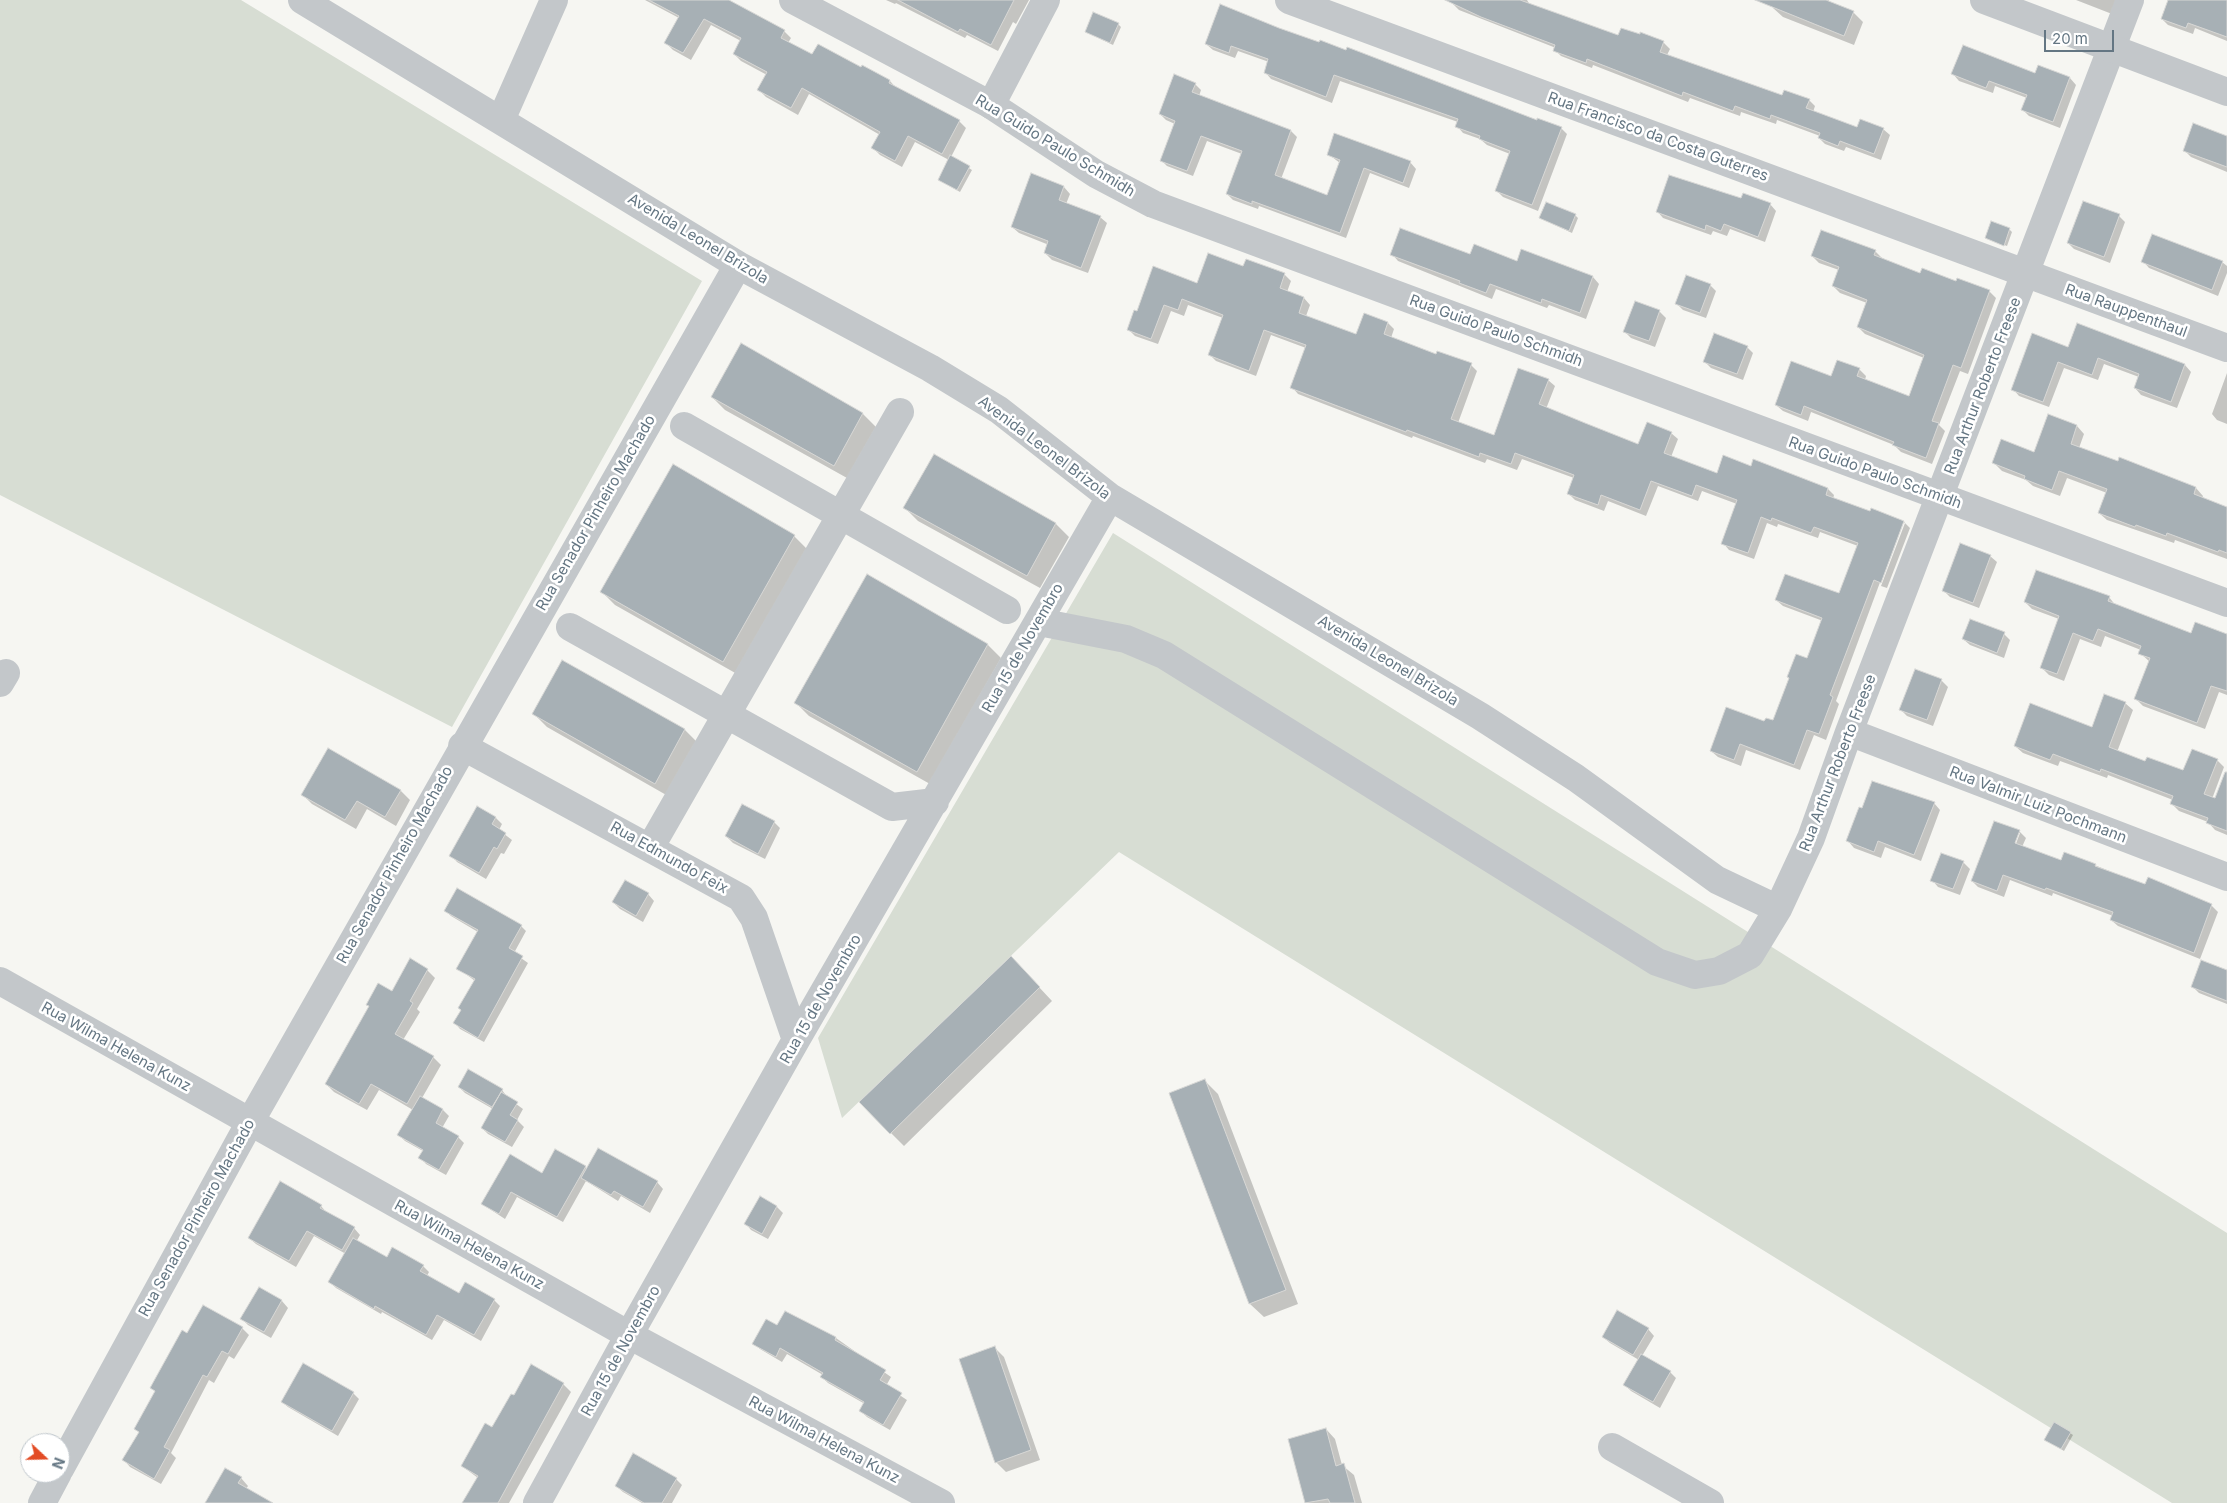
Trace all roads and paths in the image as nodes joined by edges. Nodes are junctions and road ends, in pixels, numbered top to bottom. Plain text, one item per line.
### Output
1 (302, 0) edge
2 (554, 0) edge
3 (793, 0) edge
4 (1046, 0) edge
5 (1289, 0) edge
6 (1984, 0) edge
7 (2130, 0) edge
8 (2110, 48) junction
9 (2227, 92) edge
10 (991, 105) junction
11 (501, 120) junction
12 (738, 265) junction
13 (2026, 274) junction
14 (2227, 348) edge
15 (900, 412) dead end
16 (684, 426) dead end
17 (1110, 497) junction
18 (1940, 497) junction
19 (841, 516) junction
20 (2227, 603) edge
21 (1007, 610) dead end
22 (1039, 622) junction
23 (570, 627) dead end
24 (726, 714) junction
25 (1849, 732) junction
26 (462, 746) junction
27 (935, 802) junction
28 (650, 848) junction
29 (2227, 877) edge
30 (1778, 909) junction
31 (0, 982) edge
32 (796, 1040) junction
33 (250, 1122) junction
34 (629, 1335) junction
35 (1612, 1448) dead end
36 (70, 1451) edge
37 (53, 1483) edge
38 (42, 1503) edge
39 (537, 1503) edge
40 (941, 1503) edge
41 (1710, 1503) edge

1 - 11 street, Avenida Leonel Brizola
2 - 11 street
3 - 10 street, Rua Guido Paulo Schmidh
4 - 10 street
5 - 13 street, Rua Francisco da Costa Guterres
6 - 8 street
7 - 8 street, Rua Arthur Roberto Freese
8 - 9 street
8 - 13 street, Rua Arthur Roberto Freese
10 - 18 street, Rua Guido Paulo Schmidh
11 - 12 street, Avenida Leonel Brizola
12 - 17 street, Avenida Leonel Brizola
12 - 26 street, Rua Senador Pinheiro Machado
13 - 14 street, Rua Rauppenthaul
13 - 18 street, Rua Arthur Roberto Freese
15 - 19 street
16 - 19 street
17 - 22 street, Rua 15 de Novembro
17 - 30 street, Avenida Leonel Brizola
18 - 20 street, Rua Guido Paulo Schmidh
18 - 25 street, Rua Arthur Roberto Freese
19 - 21 street
19 - 24 street
22 - 27 street, Rua 15 de Novembro
22 - 30 street, Rua Arthur Roberto Freese
23 - 24 street
24 - 27 street
24 - 28 street
25 - 29 street, Rua Valmir Luiz Pochmann
25 - 30 street, Rua Arthur Roberto Freese
26 - 28 street, Rua Edmundo Feix
26 - 33 street, Rua Senador Pinheiro Machado
27 - 32 street, Rua 15 de Novembro
28 - 32 street, Rua Edmundo Feix
31 - 33 street, Rua Wilma Helena Kunz
32 - 34 street, Rua 15 de Novembro
33 - 34 street, Rua Wilma Helena Kunz
33 - 36 street, Rua Senador Pinheiro Machado
34 - 39 street, Rua 15 de Novembro
34 - 40 street, Rua Wilma Helena Kunz
35 - 41 street
37 - 38 street

